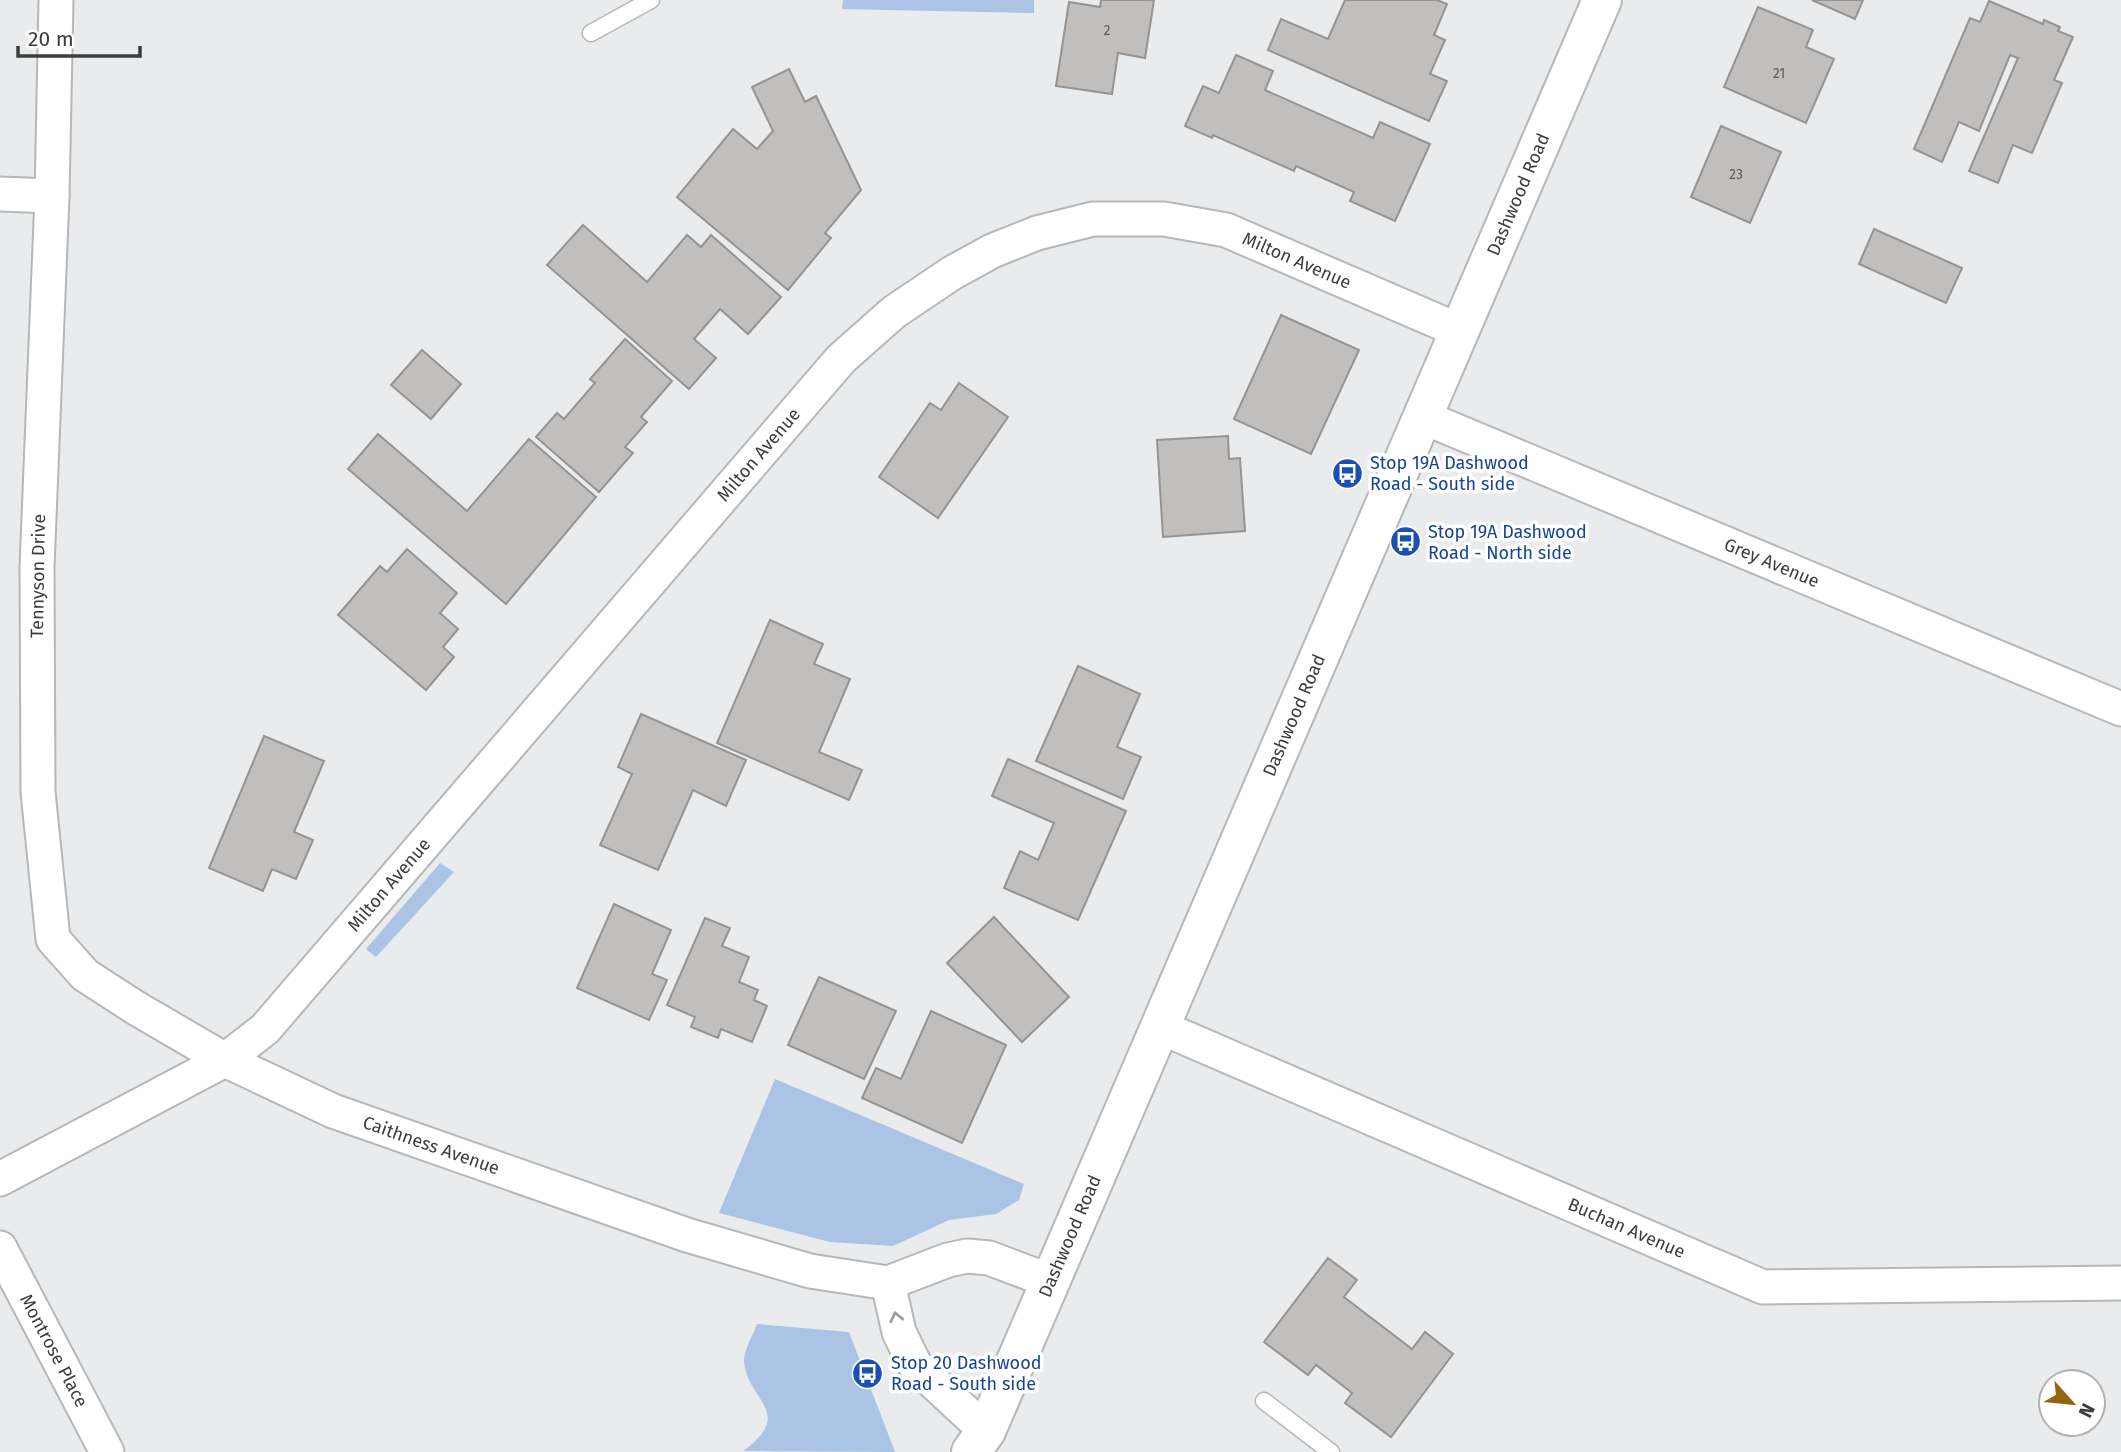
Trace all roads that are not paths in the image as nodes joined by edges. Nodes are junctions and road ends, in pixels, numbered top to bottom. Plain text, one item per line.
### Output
1 (56, 0) edge
2 (651, 0) edge
3 (1602, 0) edge
4 (591, 33) dead end
5 (0, 194) edge
6 (52, 196) junction
7 (1460, 331) junction
8 (1423, 417) junction
9 (2121, 709) edge
10 (1160, 1027) junction
11 (225, 1060) junction
12 (0, 1179) edge
13 (0, 1248) edge
14 (1051, 1281) junction
15 (888, 1283) junction
16 (2121, 1283) edge
17 (1264, 1401) dead end
18 (980, 1445) edge
19 (107, 1452) edge
20 (1331, 1452) edge

1 - 6 street, Tennyson Drive
2 - 4 lane
3 - 7 street, Dashwood Road
5 - 6 street
6 - 11 street, Tennyson Drive
7 - 8 street, Dashwood Road
7 - 11 street, Milton Avenue
8 - 9 street, Grey Avenue
8 - 10 street, Dashwood Road
10 - 14 street, Dashwood Road
10 - 16 street, Buchan Avenue
11 - 12 street
11 - 15 street, Caithness Avenue
13 - 19 street, Montrose Place
14 - 15 street, Caithness Avenue
14 - 18 street, Dashwood Road
18 -> 15 street
17 - 20 lane

